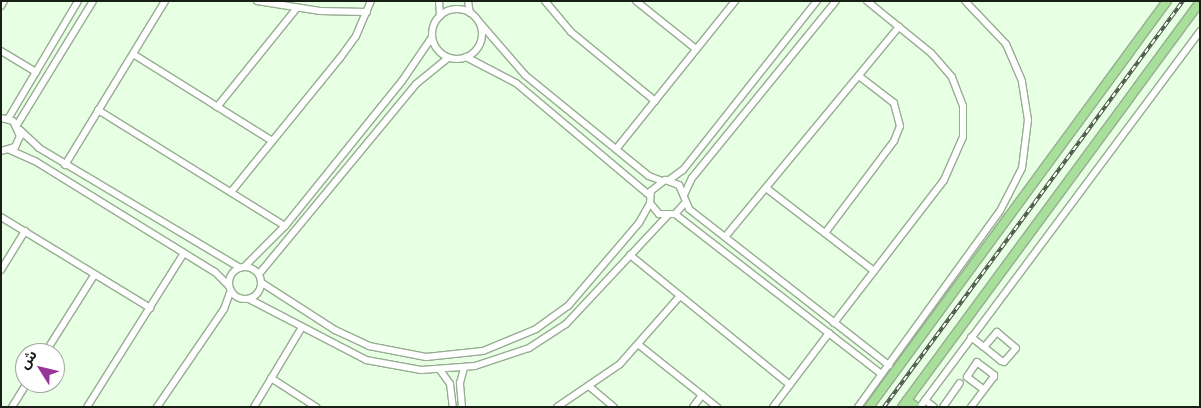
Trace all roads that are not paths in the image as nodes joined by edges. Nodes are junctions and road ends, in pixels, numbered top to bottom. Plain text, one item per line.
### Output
1 (4, 1) edge
2 (78, 1) edge
3 (93, 1) edge
4 (165, 1) edge
5 (257, 1) edge
6 (370, 1) edge
7 (439, 1) edge
8 (468, 1) edge
9 (546, 1) edge
10 (636, 1) edge
11 (735, 1) edge
12 (817, 1) edge
13 (836, 1) edge
14 (867, 1) edge
15 (966, 1) edge
16 (1167, 1) edge
17 (1200, 2) edge
18 (1, 6) edge
19 (297, 8) junction
20 (367, 12) junction
21 (470, 13) junction
22 (440, 16) junction
23 (480, 23) junction
24 (899, 27) junction
25 (1200, 31) edge
26 (432, 37) junction
27 (696, 49) junction
28 (1, 51) edge
29 (133, 54) junction
30 (448, 58) junction
31 (466, 58) junction
32 (36, 72) junction
33 (859, 76) junction
34 (655, 101) junction
35 (562, 104) junction
36 (217, 107) junction
37 (98, 110) junction
38 (554, 114) junction
39 (4, 118) edge
40 (18, 128) junction
41 (272, 141) junction
42 (617, 148) junction
43 (10, 150) junction
44 (2, 152) edge
45 (65, 165) junction
46 (669, 180) junction
47 (662, 181) junction
48 (766, 188) junction
49 (231, 192) junction
50 (649, 195) junction
51 (684, 195) junction
52 (650, 203) junction
53 (684, 204) junction
54 (675, 214) junction
55 (667, 216) junction
56 (1, 217) edge
57 (285, 226) junction
58 (25, 232) junction
59 (825, 233) junction
60 (725, 237) junction
61 (184, 253) junction
62 (630, 255) junction
63 (242, 268) junction
64 (1, 270) edge
65 (874, 271) junction
66 (94, 274) junction
67 (259, 274) junction
68 (262, 283) junction
69 (230, 288) junction
70 (680, 296) junction
71 (249, 299) junction
72 (150, 308) junction
73 (834, 323) junction
74 (302, 326) junction
75 (829, 334) junction
76 (970, 337) junction
77 (51, 343) edge
78 (861, 343) junction
79 (639, 345) junction
80 (984, 347) junction
81 (854, 354) junction
82 (889, 364) junction
83 (464, 368) junction
84 (440, 370) junction
85 (881, 374) junction
86 (272, 378) junction
87 (960, 383) dead end
88 (790, 385) junction
89 (590, 387) junction
90 (984, 390) junction
91 (21, 393) edge
92 (702, 395) junction
93 (925, 400) junction
94 (905, 403) edge
95 (12, 407) edge
96 (87, 407) edge
97 (158, 407) edge
98 (254, 407) edge
99 (316, 407) edge
100 (453, 407) edge
101 (462, 407) edge
102 (557, 407) edge
103 (614, 407) edge
104 (693, 407) edge
105 (717, 407) edge
106 (773, 407) edge
107 (858, 407) edge
108 (869, 407) edge
109 (916, 407) edge
110 (920, 407) edge
111 (934, 407) edge
112 (943, 407) edge
113 (971, 407) edge

1 - 18 street
2 - 32 street
3 - 40 street
4 - 29 street
5 - 19 street
6 - 20 street
7 - 22 street
8 - 21 street
9 - 34 street
10 - 27 street
11 - 27 street
12 - 46 street
13 - 51 street
14 - 24 street
15 - 82 street
16 - 108 main road
17 - 94 main road
19 - 20 street
19 - 36 street
20 - 41 street
21 - 22 street
21 - 23 street
22 - 26 street
23 - 31 street
23 - 35 street
24 - 33 street
24 - 65 street
25 - 76 street
26 - 30 street
26 - 57 street
27 - 34 street
28 - 32 street
29 - 36 street
29 - 37 street
30 - 31 street
30 - 67 street
31 - 38 street
32 - 39 street
33 - 48 street
33 - 59 street
34 - 42 street
35 - 38 street
35 - 42 street
36 - 41 street
37 - 45 street
37 - 49 street
38 - 50 street
39 - 40 street
40 - 43 street
40 - 45 street
41 - 49 street
42 - 47 street
43 - 44 street
43 - 61 street
45 - 63 street
46 - 47 street
46 - 51 street
47 - 50 street
48 - 59 street
48 - 60 street
49 - 57 street
50 - 52 street
51 - 53 street
52 - 55 street
52 - 68 street
53 - 54 street
53 - 60 street
54 - 55 street
54 - 75 street
55 - 62 street
56 - 58 street
57 - 63 street
58 - 64 street
58 - 66 street
59 - 65 street
60 - 73 street
61 - 69 street
61 - 72 street
62 - 70 street
62 - 83 street
63 - 67 street
63 - 69 street
65 - 73 street
66 - 72 street
66 - 77 street
67 - 68 street
68 - 71 street
69 - 71 street
69 - 97 street
70 - 79 street
70 - 88 street
71 - 74 street
72 - 96 street
73 - 78 street
74 - 84 street
74 - 86 street
75 - 81 street
75 - 88 street
76 - 80 street
76 - 93 street
78 - 81 street
78 - 82 street
79 - 89 street
79 - 92 street
80 - 80 street
81 - 85 street
82 - 85 street
83 - 84 street
83 - 101 street
84 - 100 street
85 - 107 street
86 - 98 street
86 - 99 street
87 - 112 street
88 - 106 street
89 - 102 street
89 - 103 street
90 - 90 street
90 - 113 street
91 - 95 street
92 - 104 street
92 - 105 street
93 - 110 street
93 - 111 street
94 - 109 main road

